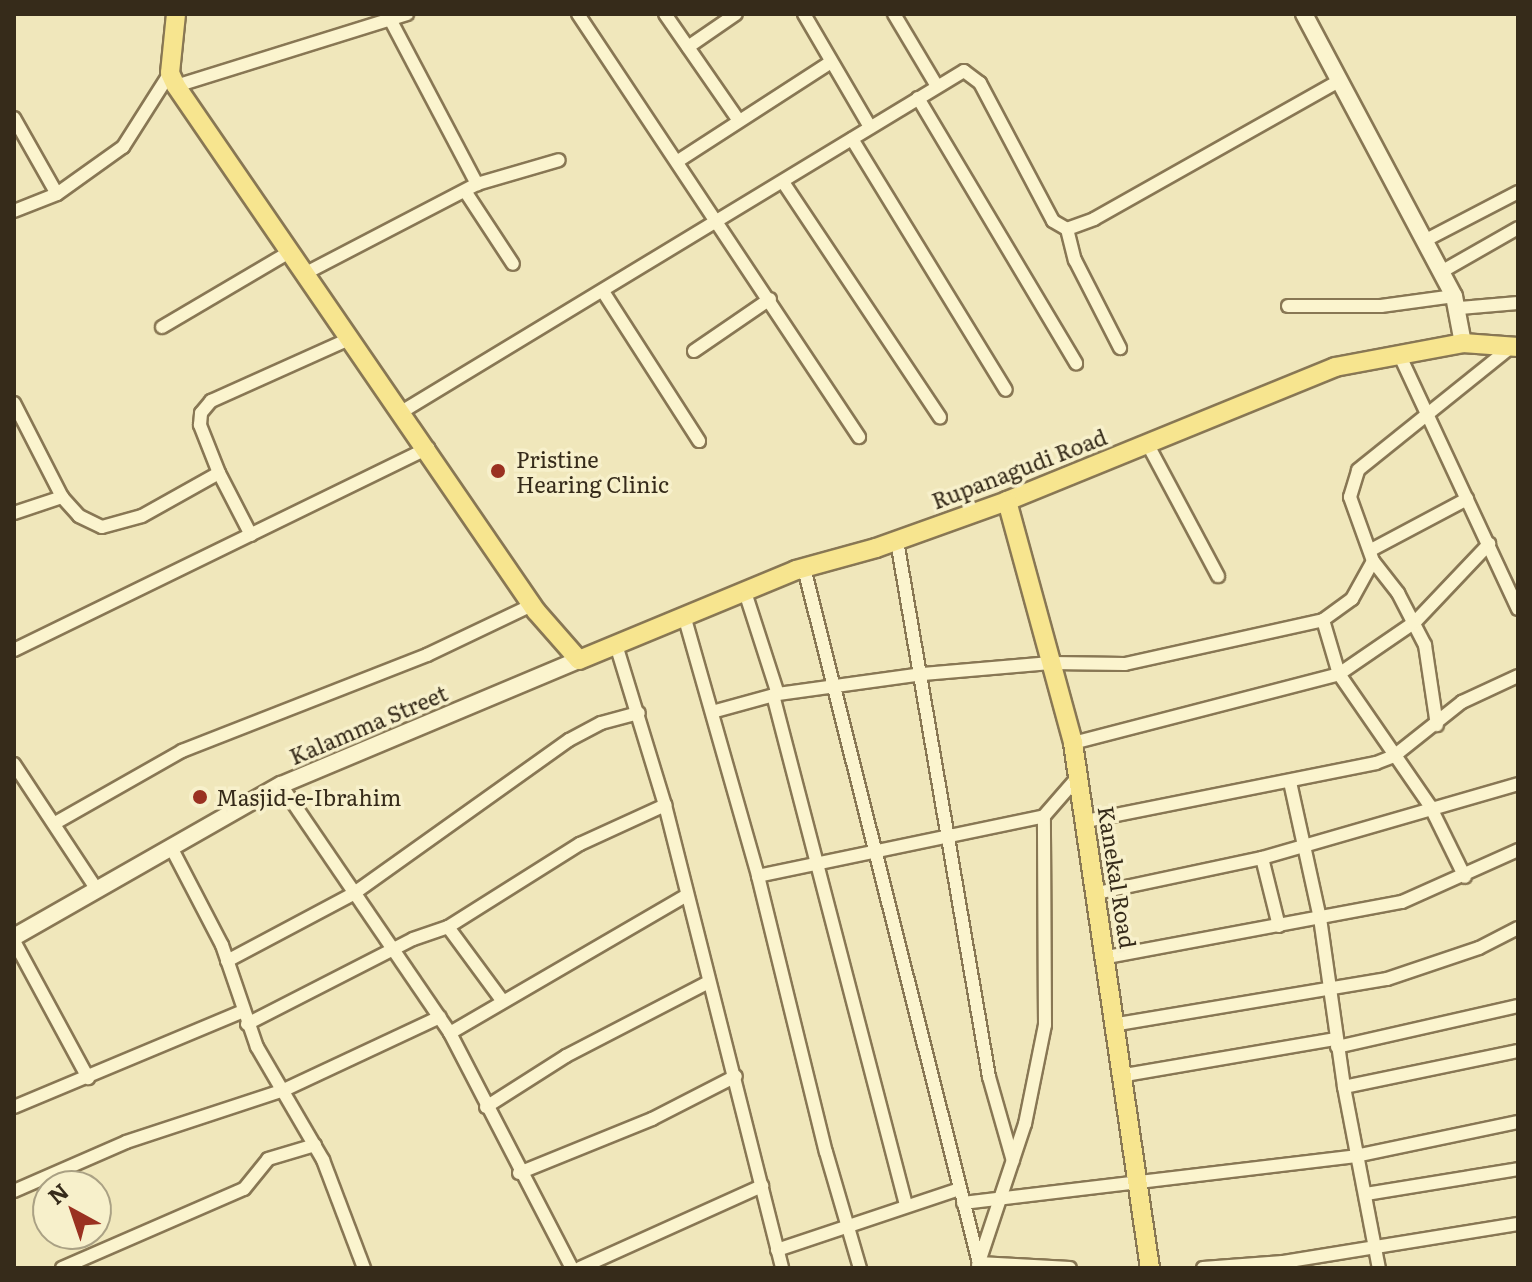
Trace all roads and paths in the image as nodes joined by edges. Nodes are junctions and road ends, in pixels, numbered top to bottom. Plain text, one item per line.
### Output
1 (176, 14) edge
2 (407, 14) edge
3 (578, 14) edge
4 (665, 14) edge
5 (736, 14) edge
6 (804, 14) edge
7 (894, 14) edge
8 (1304, 14) edge
9 (390, 19) junction
10 (688, 47) junction
11 (831, 62) junction
12 (173, 80) junction
13 (1337, 82) junction
14 (937, 86) junction
15 (918, 98) junction
16 (14, 118) edge
17 (739, 121) junction
18 (870, 127) junction
19 (852, 139) junction
20 (559, 160) dead end
21 (678, 161) junction
22 (783, 182) junction
23 (477, 184) junction
24 (465, 191) junction
25 (1518, 192) edge
26 (57, 194) junction
27 (14, 211) edge
28 (719, 222) junction
29 (1518, 228) edge
30 (1067, 229) junction
31 (1424, 241) junction
32 (291, 251) junction
33 (513, 264) dead end
34 (1441, 272) junction
35 (306, 273) junction
36 (604, 293) junction
37 (770, 299) junction
38 (1457, 302) junction
39 (1518, 303) edge
40 (1288, 306) dead end
41 (162, 327) dead end
42 (351, 338) junction
43 (1463, 343) junction
44 (1514, 347) edge
45 (1120, 348) dead end
46 (694, 351) dead end
47 (1400, 356) junction
48 (1076, 363) dead end
49 (1006, 390) dead end
50 (14, 403) edge
51 (403, 411) junction
52 (1428, 413) junction
53 (940, 417) dead end
54 (859, 437) dead end
55 (699, 441) dead end
56 (1147, 443) junction
57 (428, 448) junction
58 (219, 473) junction
59 (62, 497) junction
60 (1467, 499) junction
61 (1007, 501) junction
62 (14, 513) edge
63 (251, 535) junction
64 (897, 541) junction
65 (1489, 544) junction
66 (1372, 556) junction
67 (804, 568) junction
68 (1218, 576) dead end
69 (745, 592) junction
70 (1517, 603) edge
71 (534, 608) junction
72 (685, 619) junction
73 (1323, 620) junction
74 (1415, 622) junction
75 (617, 648) junction
76 (14, 650) edge
77 (579, 660) junction
78 (1051, 663) junction
79 (923, 674) junction
80 (1339, 674) junction
81 (1518, 676) edge
82 (835, 684) junction
83 (776, 694) junction
84 (712, 712) junction
85 (639, 713) junction
86 (1437, 725) junction
87 (1073, 743) junction
88 (1394, 756) junction
89 (14, 764) edge
90 (1077, 778) junction
91 (1290, 782) junction
92 (1518, 784) edge
93 (281, 785) junction
94 (665, 805) junction
95 (1430, 806) junction
96 (1044, 816) junction
97 (1086, 821) junction
98 (57, 822) junction
99 (950, 835) junction
100 (1305, 845) junction
101 (873, 849) junction
102 (1518, 850) edge
103 (173, 851) junction
104 (1262, 858) junction
105 (816, 862) junction
106 (758, 876) junction
107 (1465, 877) junction
108 (97, 890) junction
109 (1097, 893) junction
110 (353, 894) junction
111 (685, 896) junction
112 (1320, 918) junction
113 (1279, 926) junction
114 (448, 927) junction
115 (1518, 928) edge
116 (14, 939) edge
117 (391, 950) junction
118 (1107, 957) junction
119 (227, 961) junction
120 (709, 982) junction
121 (1327, 986) junction
122 (501, 999) junction
123 (1518, 1006) edge
124 (246, 1017) junction
125 (440, 1017) junction
126 (1118, 1024) junction
127 (450, 1033) junction
128 (1337, 1043) junction
129 (1518, 1051) edge
130 (1125, 1075) junction
131 (736, 1076) junction
132 (88, 1078) junction
133 (1344, 1087) junction
134 (284, 1090) junction
135 (14, 1107) edge
136 (486, 1107) junction
137 (1518, 1122) edge
138 (315, 1145) junction
139 (1356, 1156) junction
140 (1013, 1161) junction
141 (1518, 1169) edge
142 (519, 1173) junction
143 (1139, 1183) junction
144 (762, 1186) junction
145 (959, 1189) junction
146 (14, 1191) edge
147 (1366, 1194) junction
148 (1001, 1198) junction
149 (963, 1203) junction
150 (906, 1205) junction
151 (1518, 1224) edge
152 (848, 1225) junction
153 (1375, 1246) junction
154 (777, 1250) junction
155 (978, 1266) edge
156 (62, 1268) edge
157 (364, 1268) edge
158 (572, 1268) edge
159 (580, 1268) edge
160 (782, 1268) edge
161 (860, 1268) edge
162 (1070, 1268) edge
163 (1150, 1268) edge
164 (1203, 1268) edge
165 (1379, 1268) edge

1 - 12 main road
2 - 9 street
3 - 21 street
4 - 10 street
5 - 10 street
6 - 11 street
7 - 14 street
8 - 13 street
9 - 12 street
9 - 23 street
10 - 17 street
11 - 17 street
11 - 18 street
12 - 26 street
12 - 32 main road
13 - 30 street
13 - 31 street
14 - 15 street
14 - 30 street
15 - 18 street
15 - 48 street
16 - 26 street
17 - 21 street
18 - 19 street
19 - 22 street
19 - 49 street
20 - 23 street
21 - 28 street
22 - 28 street
22 - 53 street
23 - 24 street
24 - 33 street
24 - 35 street
25 - 31 street
26 - 27 street
28 - 36 street
28 - 37 street
29 - 34 street
30 - 45 street
31 - 34 street
32 - 35 main road
32 - 41 street
34 - 38 street
35 - 42 main road
36 - 51 street
36 - 55 street
37 - 46 street
37 - 54 street
38 - 39 street
38 - 40 street
38 - 43 street
42 - 51 main road
42 - 58 street
43 - 44 main road, Rupanagudi Road
43 - 47 main road, Rupanagudi Road
44 - 52 street
47 - 52 street
47 - 56 main road, Rupanagudi Road
50 - 59 street
51 - 57 main road
52 - 60 street
52 - 66 street
56 - 61 main road, Rupanagudi Road
56 - 68 street
57 - 63 street
57 - 71 main road
58 - 59 street
58 - 63 street
59 - 62 street
60 - 65 street
60 - 66 street
61 - 64 main road, Rupanagudi Road
61 - 78 main road, Kanekal Road
63 - 76 street
64 - 67 main road, Rupanagudi Road
64 - 79 street
65 - 70 street
65 - 74 street
66 - 73 street
66 - 74 street
67 - 69 main road, Rupanagudi Road
67 - 82 street
69 - 72 main road, Rupanagudi Road
69 - 83 street
71 - 77 main road
71 - 98 street
72 - 75 main road, Rupanagudi Road
72 - 84 street
73 - 78 street
73 - 80 street
74 - 80 street
74 - 86 street
75 - 77 main road, Rupanagudi Road
75 - 85 street
77 - 93 street, Kalamma Street
78 - 79 street
78 - 87 main road, Kanekal Road
79 - 82 street
79 - 99 street
80 - 87 street
80 - 88 street
81 - 86 street
82 - 83 street
82 - 101 street
83 - 84 street
83 - 105 street
84 - 106 street
85 - 94 street
85 - 110 street
86 - 88 street
87 - 90 main road, Kanekal Road
88 - 91 street
88 - 95 street
89 - 98 street
90 - 96 street
90 - 97 main road, Kanekal Road
91 - 97 street
91 - 100 street
92 - 95 street
93 - 103 street, Kalamma Street
93 - 110 street
94 - 111 street
94 - 114 street
95 - 100 street
95 - 107 street
96 - 99 street
96 - 140 street
97 - 109 main road, Kanekal Road
98 - 108 street
99 - 101 street
99 - 140 street
100 - 104 street
100 - 112 street
101 - 105 street
101 - 145 street
102 - 107 street
103 - 108 street, Kalamma Street
103 - 119 street
104 - 109 street
104 - 113 street
105 - 106 street
105 - 150 street
106 - 152 street
107 - 112 street
108 - 116 street, Kalamma Street
109 - 118 main road, Kanekal Road
110 - 117 street
110 - 119 street
111 - 120 street
111 - 122 street
112 - 113 street
112 - 121 street
113 - 118 street
114 - 117 street
114 - 122 street
115 - 121 street
116 - 132 street
117 - 124 street
117 - 125 street
118 - 126 main road, Kanekal Road
119 - 124 street
120 - 131 street
120 - 136 street
121 - 126 street
121 - 128 street
122 - 127 street
123 - 128 street
124 - 132 street
124 - 134 street
125 - 127 street
125 - 134 street
126 - 130 main road, Kanekal Road
127 - 136 street
128 - 130 street
128 - 133 street
129 - 133 street
130 - 143 main road, Kanekal Road
131 - 142 street
131 - 144 street
132 - 135 street
133 - 139 street
134 - 138 street
134 - 146 street
136 - 142 street
137 - 139 street
138 - 156 street
138 - 157 street
139 - 143 street
139 - 147 street
140 - 148 street
141 - 147 street
142 - 158 street
143 - 148 street
143 - 163 main road, Kanekal Road
144 - 154 street
144 - 159 street
145 - 149 street
145 - 150 street
147 - 153 street
148 - 149 street
148 - 155 street
149 - 155 street
150 - 152 street
151 - 153 street
152 - 154 street
152 - 161 street
153 - 164 street
153 - 165 street
154 - 160 street
155 - 162 street

